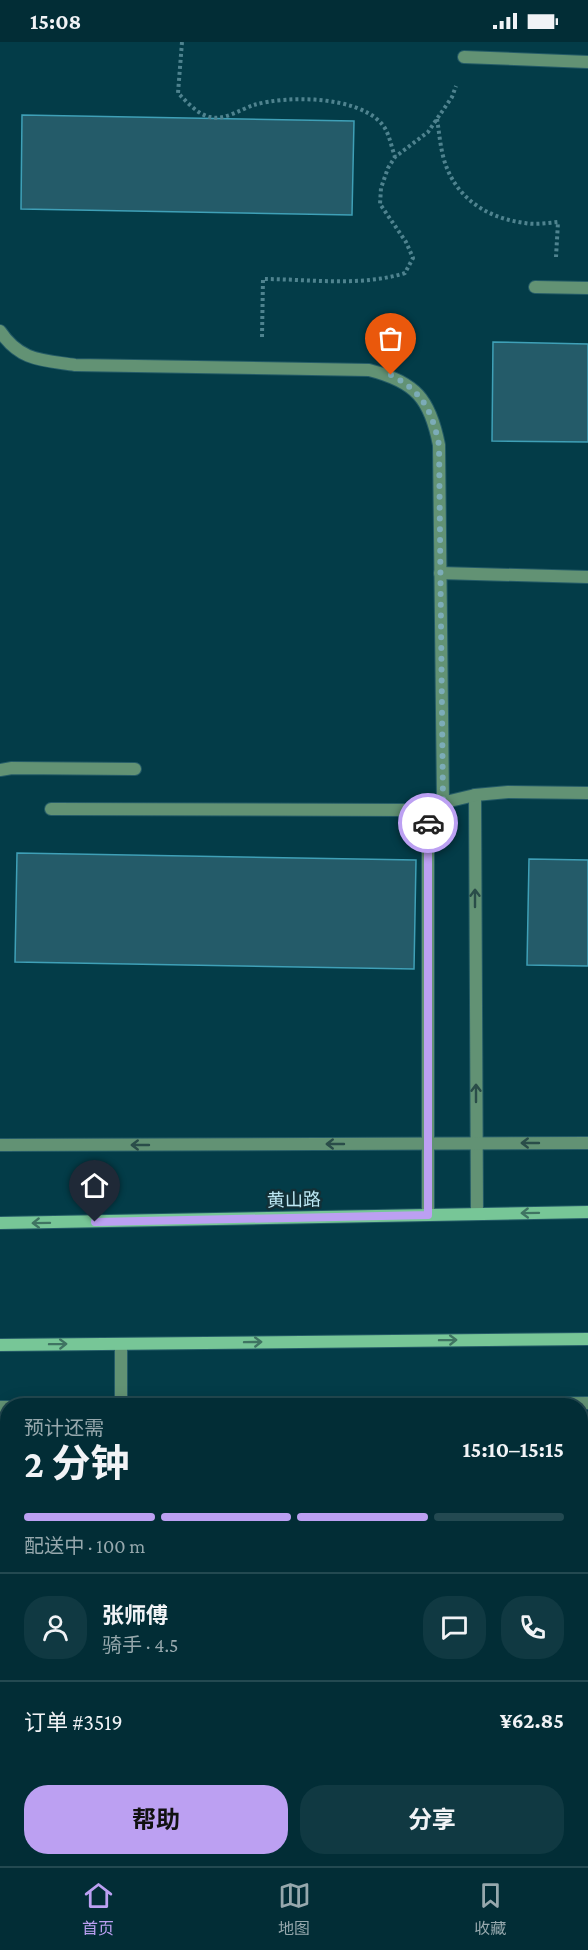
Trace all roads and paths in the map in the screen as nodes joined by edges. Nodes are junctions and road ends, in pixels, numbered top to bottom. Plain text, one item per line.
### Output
1 (182, 42) edge
2 (464, 57) joint
3 (588, 62) edge
4 (437, 119) junction
5 (395, 157) junction
6 (535, 287) dead end
7 (555, 288) junction
8 (588, 288) edge
9 (0, 332) edge
10 (262, 368) junction
11 (440, 573) junction
12 (588, 577) edge
13 (135, 768) dead end
14 (0, 770) edge
15 (588, 793) edge
16 (475, 795) junction
17 (443, 803) junction
18 (428, 806) junction
19 (51, 809) dead end
20 (428, 1143) junction
21 (477, 1143) junction
22 (588, 1143) edge
23 (0, 1145) edge
24 (588, 1212) edge
25 (428, 1215) junction
26 (477, 1215) junction
27 (0, 1224) edge
28 (588, 1339) edge
29 (121, 1344) junction
30 (0, 1345) edge
31 (121, 1398) edge

1 - 5 path
2 - 3 lane
2 - 4 path
4 - 5 path
4 - 7 path
5 - 10 path
6 - 7 lane
7 - 8 lane
9 - 10 lane
10 - 11 lane
11 - 12 lane
11 - 17 lane
13 - 14 lane
15 - 16 lane
16 - 17 lane
21 -> 16 lane
17 - 18 lane
18 - 19 lane
18 - 20 lane
20 - 21 lane
20 -> 23 lane
20 - 25 lane
22 -> 21 lane
21 - 26 lane
24 -> 26 main road, 黄山路
25 - 26 main road, 黄山路
25 -> 27 main road, 黄山路
29 -> 28 main road
30 -> 29 main road
29 - 31 lane

